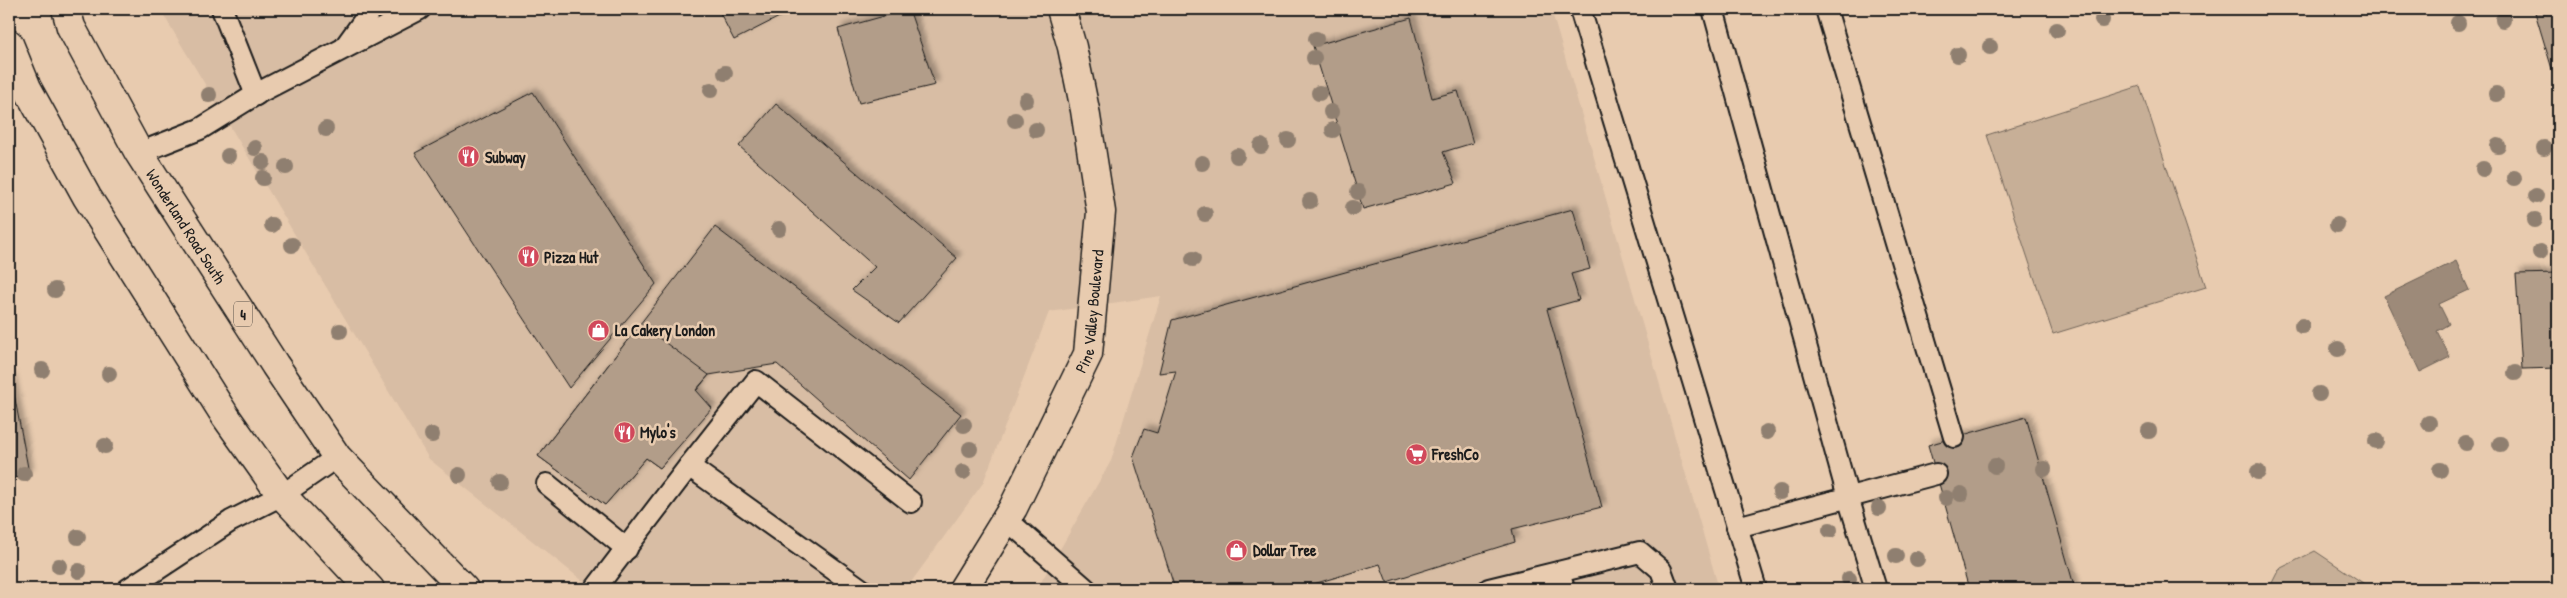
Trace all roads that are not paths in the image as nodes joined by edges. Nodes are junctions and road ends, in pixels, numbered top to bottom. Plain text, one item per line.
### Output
1 (66, 9) edge
2 (222, 9) edge
3 (372, 9) edge
4 (420, 9) edge
5 (1061, 9) edge
6 (1580, 9) edge
7 (1713, 9) edge
8 (1826, 9) edge
9 (343, 49) junction
10 (11, 55) edge
11 (256, 95) junction
12 (139, 153) junction
13 (1954, 437) dead end
14 (337, 457) junction
15 (689, 466) junction
16 (1936, 474) dead end
17 (547, 484) dead end
18 (282, 495) junction
19 (1848, 497) junction
20 (912, 502) dead end
21 (1006, 520) junction
22 (1737, 527) junction
23 (627, 549) junction
24 (1562, 580) edge
25 (128, 589) edge
26 (370, 589) edge
27 (464, 589) edge
28 (595, 589) edge
29 (861, 589) edge
30 (963, 589) edge
31 (1086, 589) edge
32 (1489, 589) edge
33 (1668, 589) edge
34 (1756, 589) edge
35 (1876, 589) edge

1 - 12 main road, Wonderland Road South / 4
2 - 11 lane
3 - 9 lane
4 - 9 lane
5 - 21 main road, Pine Valley Boulevard
6 - 22 lane
7 - 19 lane
8 - 13 lane
9 - 11 lane
10 - 18 main road
11 - 12 lane
12 - 14 main road, Wonderland Road South / 4
14 - 18 lane
14 - 27 main road, Wonderland Road South / 4
15 - 20 lane
15 - 23 lane
15 - 29 lane
16 - 19 lane
17 - 23 lane
18 - 25 lane
18 - 26 main road
19 - 22 lane
19 - 35 lane
21 - 30 main road, Pine Valley Boulevard
21 - 31 lane
22 - 34 lane
23 - 28 lane
24 - 32 lane
24 - 33 lane

